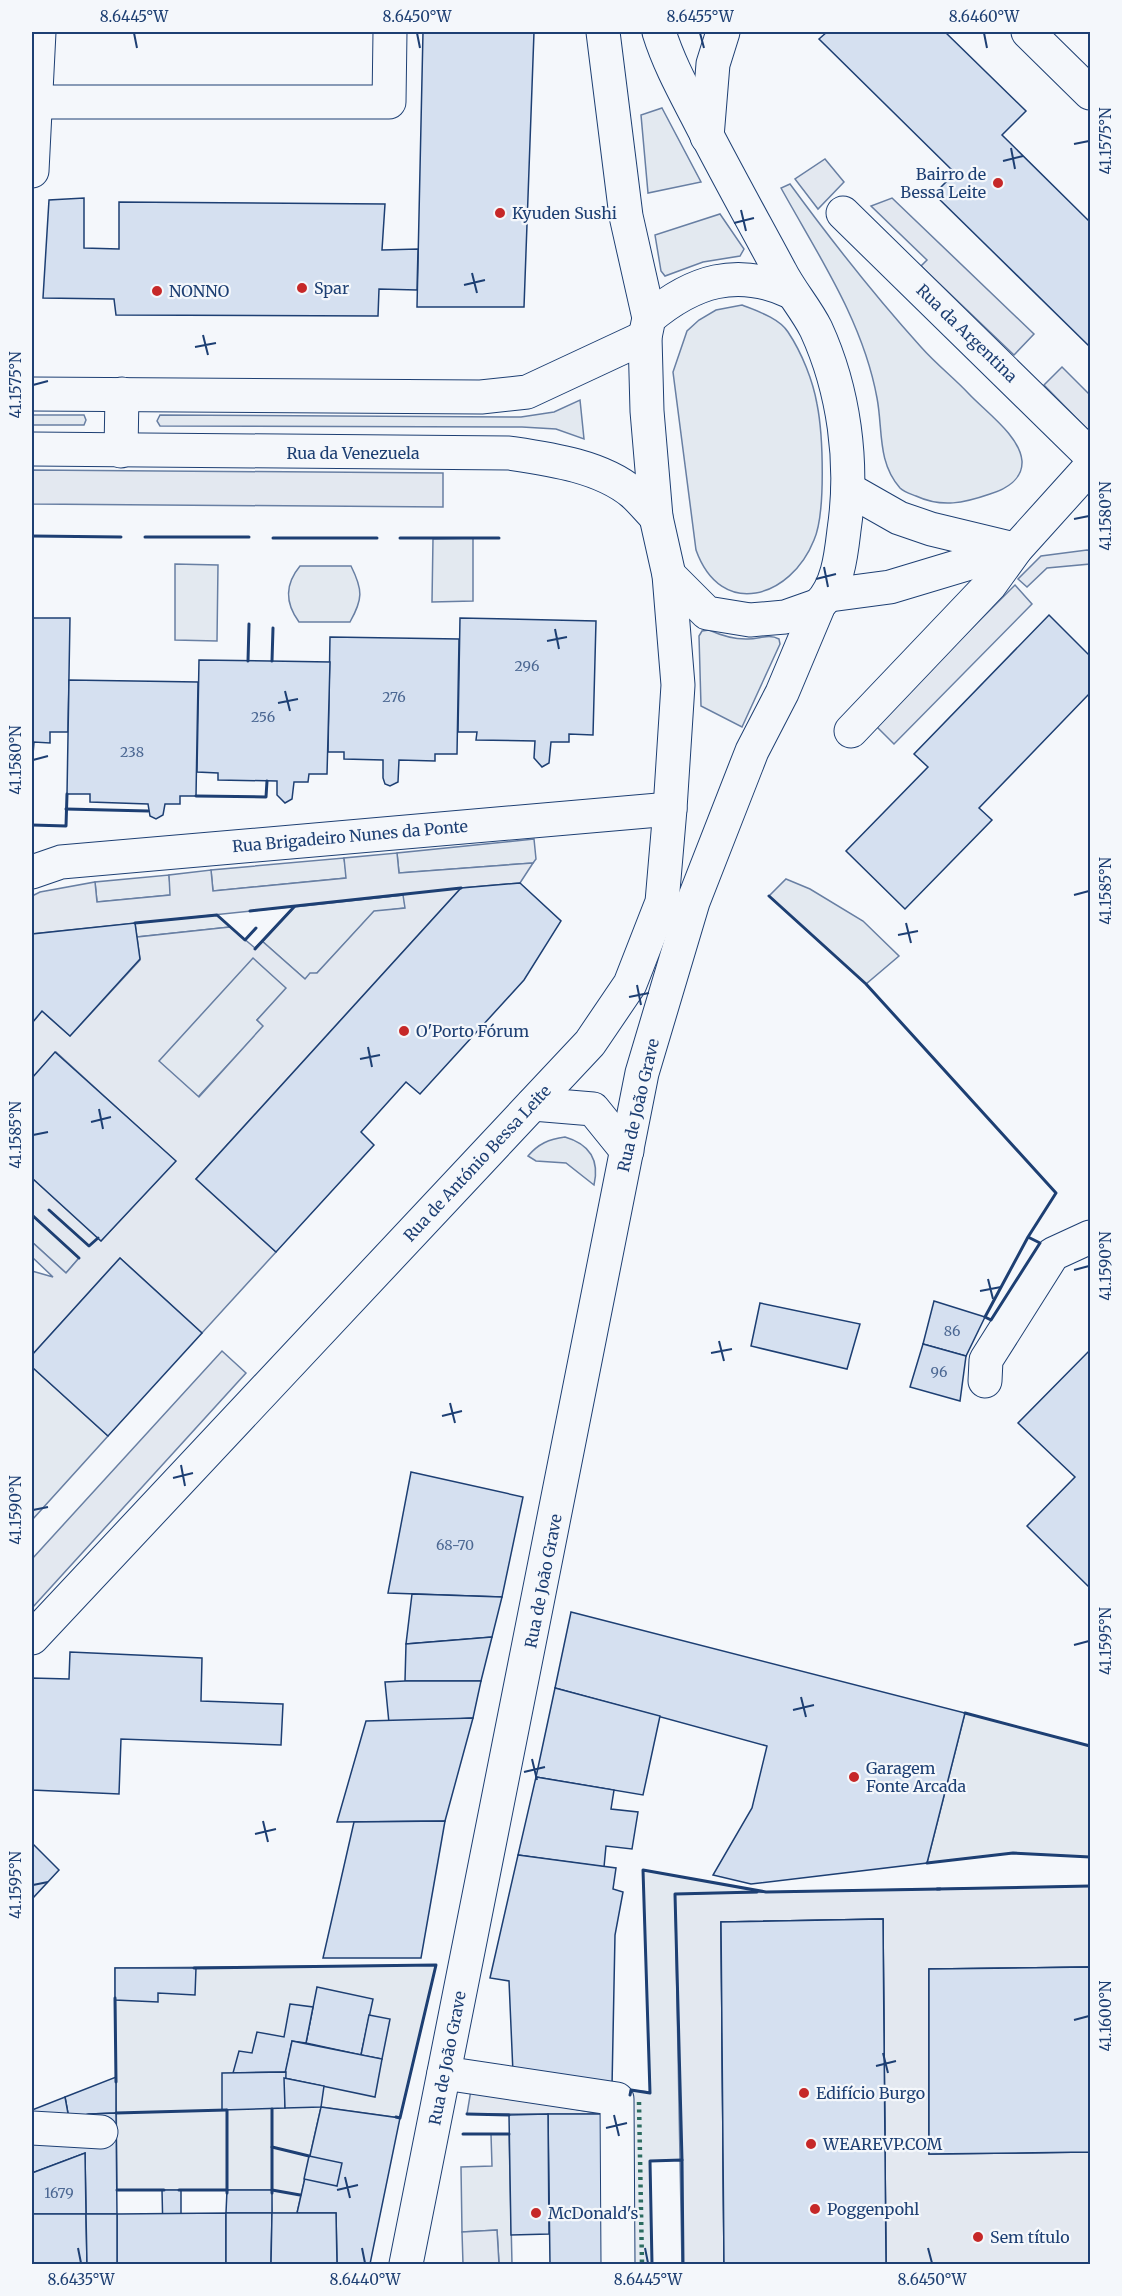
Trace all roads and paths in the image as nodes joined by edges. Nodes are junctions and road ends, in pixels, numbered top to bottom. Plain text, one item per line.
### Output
1 (39, 32) edge
2 (390, 32) edge
3 (603, 32) edge
4 (659, 32) edge
5 (723, 32) edge
6 (1028, 32) edge
7 (1090, 93) edge
8 (35, 102) junction
9 (707, 137) junction
10 (32, 171) edge
11 (843, 213) dead end
12 (791, 292) junction
13 (647, 328) junction
14 (32, 394) edge
15 (122, 394) junction
16 (32, 450) edge
17 (121, 451) junction
18 (1090, 455) edge
19 (1090, 467) edge
20 (848, 489) junction
21 (656, 517) junction
22 (1016, 549) junction
23 (669, 575) junction
24 (824, 600) junction
25 (851, 731) dead end
26 (670, 808) junction
27 (32, 872) edge
28 (533, 1104) junction
29 (627, 1151) junction
30 (1090, 1237) edge
31 (985, 1381) dead end
32 (32, 1638) edge
33 (444, 2073) junction
34 (32, 2128) edge
35 (100, 2132) dead end
36 (406, 2265) edge
37 (618, 2265) edge

1 - 8 main road
2 - 8 main road
3 - 13 main road, Rua de António Bessa Leite
4 - 9 main road
5 - 9 main road
6 - 7 main road
8 - 10 main road
9 - 12 main road
11 - 18 main road, Rua da Argentina
12 - 13 main road
12 - 20 main road
13 - 15 main road
13 - 21 main road, Rua de António Bessa Leite
14 - 15 main road
15 - 17 main road
16 - 17 main road, Rua da Venezuela
17 - 21 main road, Rua da Venezuela
19 - 22 main road
20 - 22 main road
20 - 24 main road
21 - 23 main road, Rua de António Bessa Leite
22 - 24 main road
22 - 25 main road
23 - 24 main road
23 - 26 main road, Rua de António Bessa Leite
24 - 29 main road, Rua de João Grave
26 - 27 main road, Rua Brigadeiro Nunes da Ponte
26 - 28 main road, Rua de António Bessa Leite
28 - 29 main road
28 - 32 main road, Rua de António Bessa Leite
29 - 33 main road, Rua de João Grave
30 - 31 main road
33 - 36 main road, Rua de João Grave
33 - 37 main road
34 - 35 main road

